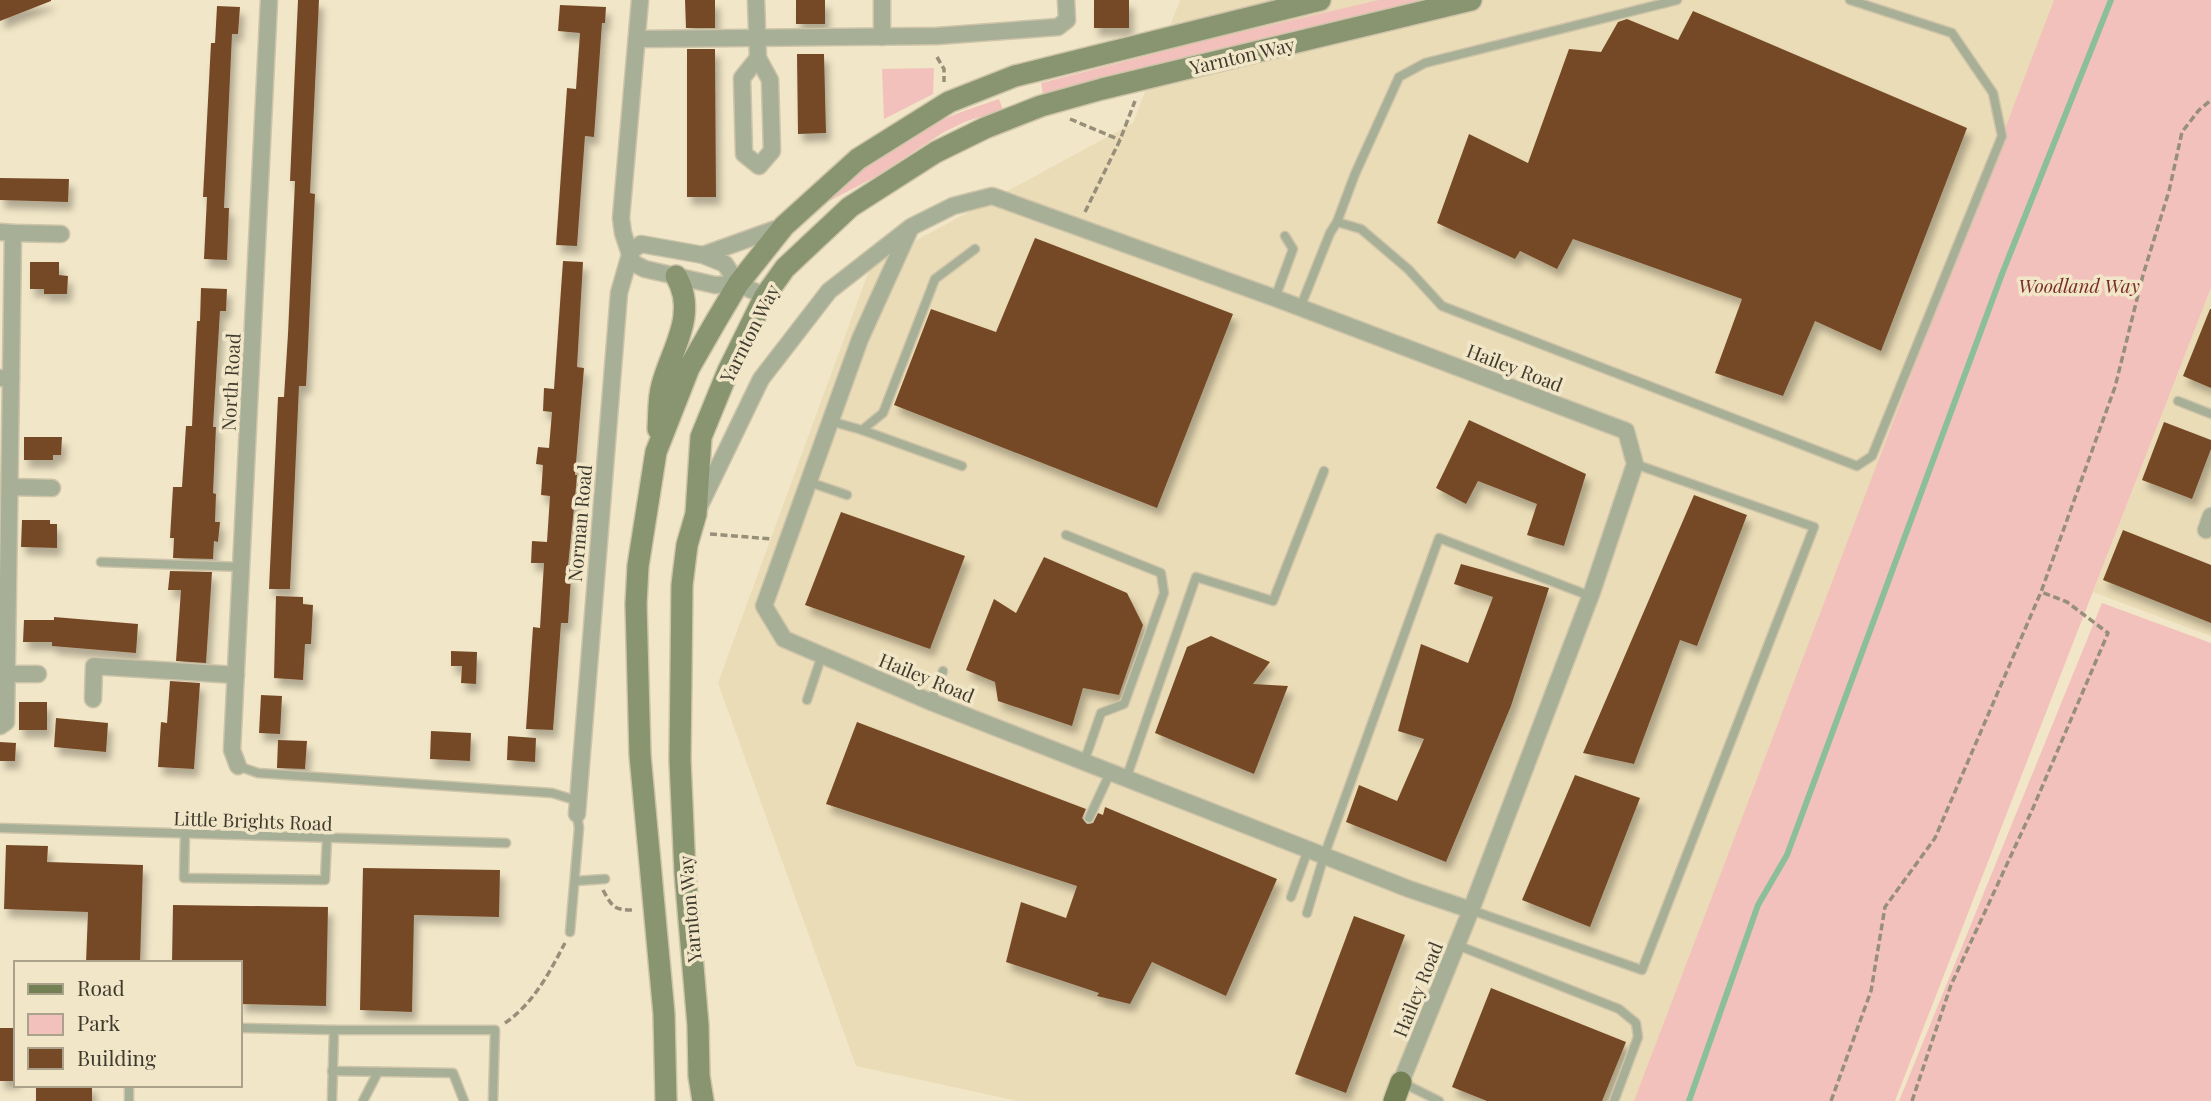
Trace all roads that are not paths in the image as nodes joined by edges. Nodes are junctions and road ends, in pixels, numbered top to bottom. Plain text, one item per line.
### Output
1 (269, 0) edge
2 (640, 0) edge
3 (750, 0) edge
4 (881, 0) edge
5 (1066, 0) edge
6 (1320, 0) edge
7 (1471, 0) edge
8 (1677, 0) edge
9 (1850, 0) edge
10 (1436, 4) edge
11 (756, 37) junction
12 (882, 37) junction
13 (636, 39) junction
14 (758, 58) junction
15 (1337, 222) junction
16 (784, 226) junction
17 (911, 227) junction
18 (7, 232) edge
19 (61, 234) dead end
20 (1285, 236) dead end
21 (975, 249) dead end
22 (631, 251) junction
23 (703, 254) junction
24 (676, 276) junction
25 (738, 284) junction
26 (765, 296) junction
27 (1275, 298) junction
28 (1300, 308) junction
29 (5, 378) edge
30 (2178, 401) dead end
31 (2211, 414) edge
32 (830, 421) junction
33 (862, 430) junction
34 (656, 452) junction
35 (1635, 464) junction
36 (962, 466) dead end
37 (1324, 471) dead end
38 (809, 482) junction
39 (10, 487) junction
40 (52, 488) dead end
41 (847, 495) dead end
42 (700, 524) junction
43 (1066, 534) dead end
44 (100, 562) dead end
45 (243, 567) junction
46 (1590, 596) junction
47 (822, 655) junction
48 (943, 671) dead end
49 (7, 674) junction
50 (38, 674) dead end
51 (236, 675) junction
52 (93, 699) dead end
53 (807, 700) dead end
54 (931, 702) junction
55 (0, 726) edge
56 (1084, 762) junction
57 (238, 765) joint
58 (1110, 773) junction
59 (1126, 779) junction
60 (578, 807) junction
61 (1089, 818) dead end
62 (0, 828) edge
63 (185, 834) junction
64 (327, 838) junction
65 (506, 844) dead end
66 (1308, 850) junction
67 (1324, 856) junction
68 (601, 879) road end
69 (575, 881) junction
70 (1291, 897) dead end
71 (1471, 910) junction
72 (1307, 913) dead end
73 (570, 932) road end
74 (1457, 945) junction
75 (242, 1028) edge
76 (334, 1030) junction
77 (332, 1071) junction
78 (378, 1072) junction
79 (1398, 1092) edge
80 (332, 1101) edge
81 (363, 1101) edge
82 (464, 1101) edge
83 (494, 1101) edge
84 (666, 1101) edge
85 (703, 1101) edge
86 (1439, 1101) edge
87 (1614, 1101) edge

1 - 45 street, North Road
2 - 13 street
3 - 11 street
4 - 12 street
5 - 12 street
6 - 16 street, Yarnton Way
7 - 10 street, Yarnton Way
8 - 15 lane
9 - 15 lane
10 - 26 street, Yarnton Way
11 - 12 street
11 - 13 street
11 - 14 street
13 - 22 street
14 - 14 street
15 - 28 lane
16 - 23 street
16 - 25 street, Yarnton Way
17 - 27 street, Hailey Road
17 - 32 street, Hailey Road
17 - 42 street, Hailey Road
18 - 19 street
18 - 29 street
20 - 27 lane
21 - 33 lane
22 - 23 street
22 - 24 street
22 - 60 street, Norman Road
23 - 25 street
24 - 25 street
24 - 34 street
25 - 26 street
25 - 34 street, Yarnton Way
26 - 42 street, Yarnton Way
27 - 28 street, Hailey Road
28 - 35 street, Hailey Road
29 - 39 street
30 - 31 lane
32 - 33 lane
32 - 38 street, Hailey Road
33 - 36 lane
34 - 84 street, Yarnton Way
35 - 46 street, Hailey Road
35 - 71 lane
37 - 59 lane
38 - 41 lane
38 - 47 street, Hailey Road
39 - 40 street
39 - 49 street
42 - 85 street, Yarnton Way
43 - 56 lane
44 - 45 lane
45 - 51 street, North Road
46 - 67 lane
46 - 71 street, Hailey Road
47 - 53 lane
47 - 54 street, Hailey Road
48 - 54 lane
49 - 50 street
49 - 55 street
51 - 52 street
51 - 57 street, North Road
54 - 56 street, Hailey Road
56 - 58 street, Hailey Road
57 - 60 lane
58 - 59 street, Hailey Road
58 - 61 lane
59 - 66 street, Hailey Road
60 - 69 lane
62 - 63 lane, Little Brights Road
63 - 64 lane, Little Brights Road
63 - 64 lane
64 - 65 lane, Little Brights Road
66 - 67 street, Hailey Road
66 - 70 lane
67 - 71 street, Hailey Road
67 - 72 lane
68 - 69 lane
69 - 73 lane
71 - 74 street, Hailey Road
74 - 79 street, Hailey Road
74 - 87 lane
75 - 76 lane
76 - 77 lane
76 - 83 lane
77 - 78 lane
77 - 80 lane
78 - 81 lane
78 - 82 lane
79 - 86 lane

